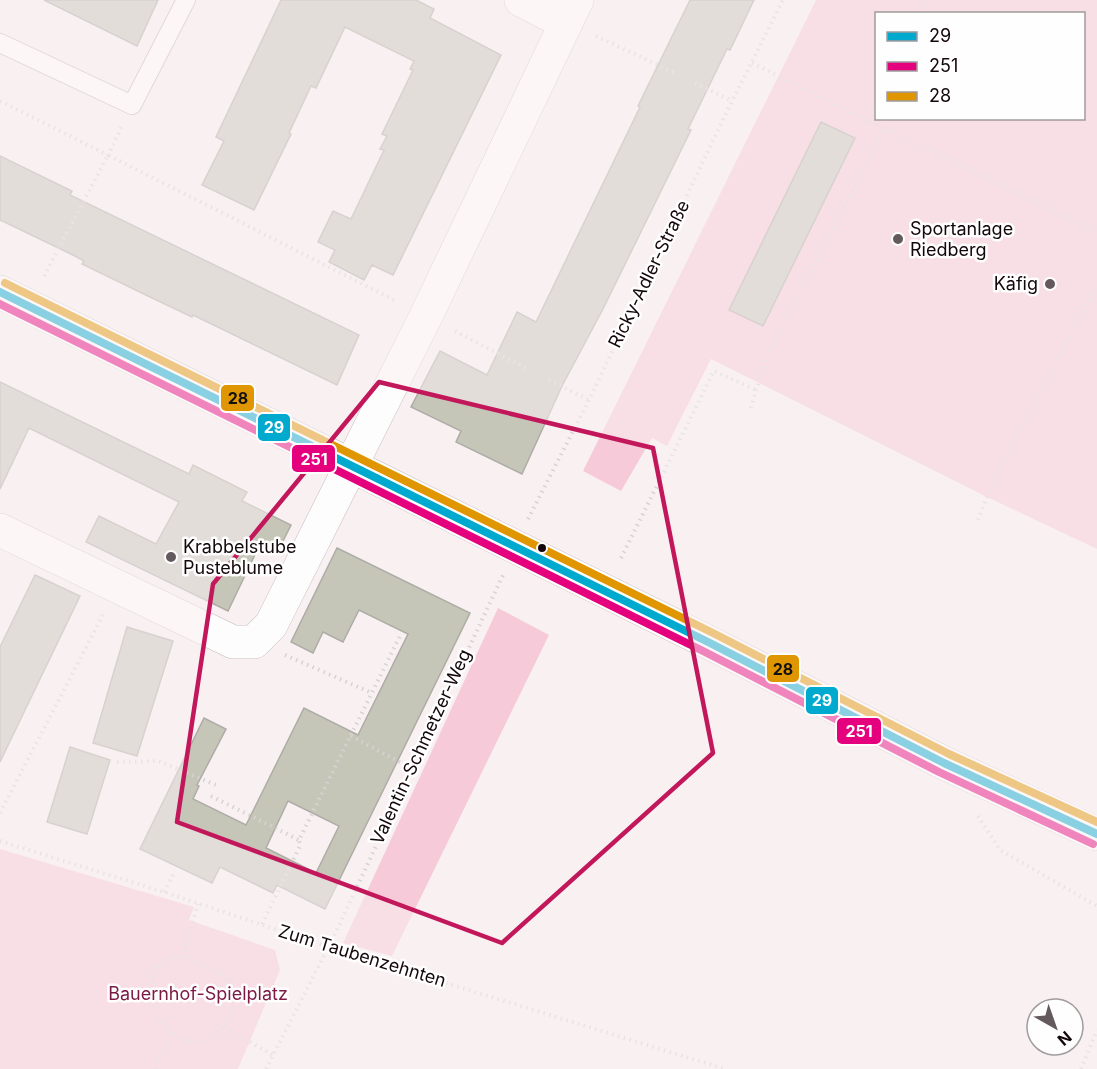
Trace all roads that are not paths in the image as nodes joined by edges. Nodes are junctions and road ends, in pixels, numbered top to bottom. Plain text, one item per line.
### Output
1 (186, 0) edge
2 (521, 0) edge
3 (572, 11) edge
4 (0, 43) edge
5 (0, 292) edge
6 (350, 465) junction
7 (0, 530) edge
8 (1097, 834) edge

1 - 4 lane
2 - 3 street
3 - 6 street
5 - 6 street
6 - 7 street
6 - 8 street

